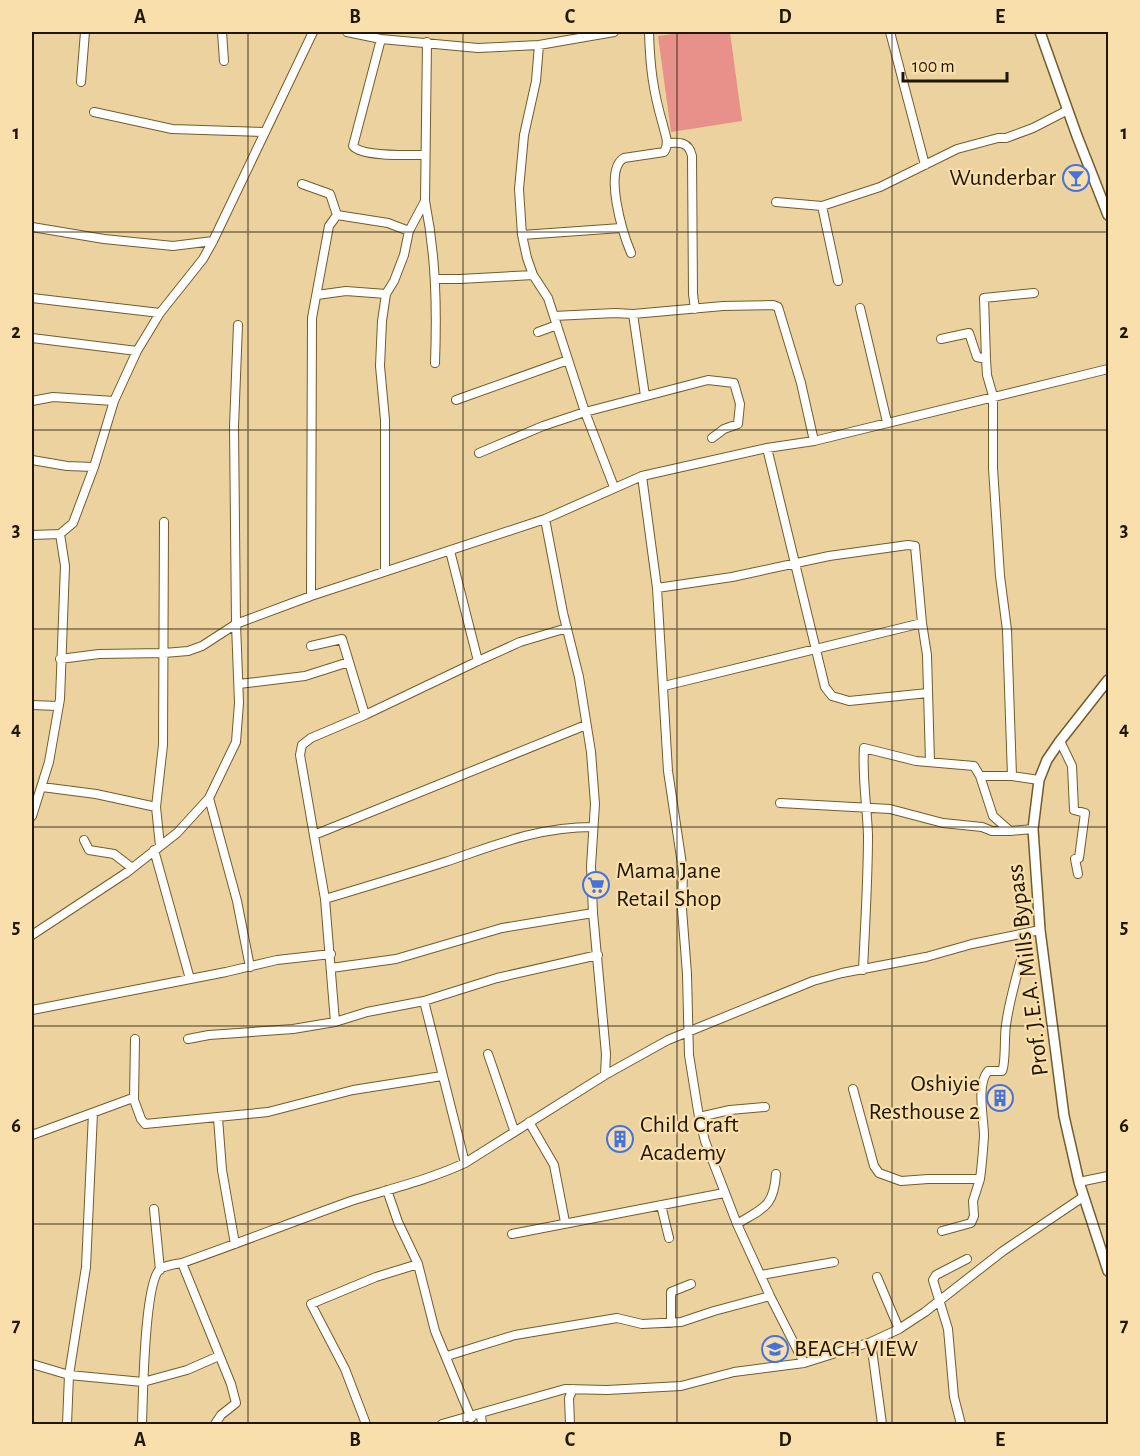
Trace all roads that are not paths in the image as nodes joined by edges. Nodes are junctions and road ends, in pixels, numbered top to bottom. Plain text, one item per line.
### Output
1 (85, 32) edge
2 (222, 32) edge
3 (313, 32) edge
4 (347, 32) edge
5 (614, 32) edge
6 (649, 32) edge
7 (890, 32) edge
8 (1040, 32) edge
9 (381, 39) junction
10 (426, 42) junction
11 (539, 45) junction
12 (224, 61) dead end
13 (81, 82) dead end
14 (1068, 110) junction
15 (94, 112) dead end
16 (265, 132) junction
17 (668, 143) junction
18 (425, 155) junction
19 (926, 165) junction
20 (302, 184) dead end
21 (425, 201) junction
22 (776, 202) dead end
23 (822, 206) junction
24 (337, 215) junction
25 (1108, 215) edge
26 (32, 227) edge
27 (621, 228) junction
28 (409, 231) junction
29 (522, 235) junction
30 (213, 241) junction
31 (631, 253) dead end
32 (533, 275) junction
33 (435, 279) junction
34 (838, 281) dead end
35 (1034, 293) dead end
36 (386, 294) junction
37 (317, 295) junction
38 (32, 298) edge
39 (860, 308) dead end
40 (695, 309) junction
41 (160, 313) junction
42 (633, 314) junction
43 (556, 321) junction
44 (238, 325) dead end
45 (538, 332) dead end
46 (32, 338) edge
47 (941, 339) dead end
48 (137, 351) junction
49 (986, 359) junction
50 (568, 360) junction
51 (435, 363) dead end
52 (1108, 369) edge
53 (645, 396) junction
54 (993, 396) junction
55 (456, 400) dead end
56 (32, 401) edge
57 (114, 401) junction
58 (585, 412) junction
59 (887, 422) junction
60 (712, 438) dead end
61 (814, 441) junction
62 (766, 448) junction
63 (478, 453) dead end
64 (32, 460) edge
65 (94, 467) junction
66 (642, 476) junction
67 (614, 487) junction
68 (545, 519) junction
69 (164, 522) dead end
70 (60, 534) junction
71 (32, 535) edge
72 (450, 551) junction
73 (795, 564) junction
74 (385, 571) junction
75 (657, 588) junction
76 (312, 596) junction
77 (922, 623) junction
78 (236, 624) junction
79 (567, 628) junction
80 (311, 646) dead end
81 (815, 648) junction
82 (164, 653) junction
83 (60, 659) junction
84 (478, 661) junction
85 (349, 662) junction
86 (1108, 680) edge
87 (238, 684) junction
88 (664, 686) junction
89 (927, 693) junction
90 (32, 705) edge
91 (58, 706) junction
92 (365, 715) junction
93 (586, 725) junction
94 (1060, 741) junction
95 (930, 762) junction
96 (980, 776) junction
97 (1012, 776) junction
98 (1039, 780) junction
99 (42, 787) junction
100 (209, 798) junction
101 (780, 803) dead end
102 (156, 807) junction
103 (867, 807) junction
104 (32, 816) edge
105 (593, 827) junction
106 (1034, 829) junction
107 (1010, 831) junction
108 (314, 835) junction
109 (84, 840) dead end
110 (157, 848) junction
111 (132, 868) junction
112 (1078, 874) dead end
113 (325, 899) junction
114 (593, 913) junction
115 (1040, 930) junction
116 (1028, 933) junction
117 (32, 934) edge
118 (331, 954) junction
119 (598, 955) junction
120 (250, 967) junction
121 (331, 968) junction
122 (863, 970) junction
123 (190, 979) junction
124 (424, 1001) junction
125 (32, 1010) edge
126 (335, 1022) junction
127 (688, 1033) junction
128 (135, 1039) dead end
129 (188, 1039) dead end
130 (488, 1054) dead end
131 (605, 1075) junction
132 (442, 1076) junction
133 (852, 1089) dead end
134 (134, 1100) junction
135 (765, 1107) dead end
136 (93, 1113) junction
137 (699, 1117) junction
138 (218, 1118) junction
139 (529, 1122) junction
140 (514, 1130) junction
141 (32, 1135) edge
142 (465, 1163) junction
143 (776, 1174) dead end
144 (1108, 1176) edge
145 (980, 1179) junction
146 (1079, 1182) junction
147 (387, 1190) junction
148 (724, 1193) junction
149 (1083, 1197) junction
150 (661, 1205) junction
151 (154, 1209) dead end
152 (565, 1222) junction
153 (737, 1224) junction
154 (942, 1231) dead end
155 (512, 1234) dead end
156 (669, 1238) dead end
157 (235, 1244) junction
158 (967, 1259) dead end
159 (834, 1262) dead end
160 (182, 1263) junction
161 (418, 1264) junction
162 (160, 1269) junction
163 (1108, 1271) edge
164 (760, 1275) junction
165 (877, 1276) dead end
166 (691, 1284) dead end
167 (770, 1296) junction
168 (939, 1301) junction
169 (671, 1323) junction
170 (899, 1329) junction
171 (871, 1342) junction
172 (219, 1356) junction
173 (447, 1356) junction
174 (804, 1363) junction
175 (32, 1364) edge
176 (69, 1375) junction
177 (143, 1382) junction
178 (573, 1389) junction
179 (481, 1415) junction
180 (471, 1418) junction
181 (67, 1425) edge
182 (142, 1425) edge
183 (215, 1425) edge
184 (366, 1425) edge
185 (442, 1425) edge
186 (482, 1425) edge
187 (570, 1425) edge
188 (882, 1425) edge
189 (961, 1425) edge

1 - 13 street
2 - 12 street
3 - 16 street
4 - 9 street
5 - 11 street
6 - 17 street
7 - 19 street
8 - 14 street
9 - 10 street
9 - 18 street
10 - 11 street
10 - 18 street
11 - 29 street
14 - 19 street
14 - 25 street
15 - 16 street
16 - 30 street
17 - 27 street
17 - 40 street
18 - 21 street
19 - 23 street
20 - 24 street
21 - 28 street
21 - 33 street
22 - 23 street
23 - 34 street
24 - 28 street
24 - 37 street
26 - 30 street
27 - 29 street
27 - 31 street
28 - 36 street
29 - 32 street
30 - 41 street
32 - 33 street
32 - 43 street
33 - 51 street
35 - 49 street
36 - 37 street
36 - 74 street
37 - 76 street
38 - 41 street
39 - 59 street
40 - 42 street
40 - 61 street
41 - 48 street
42 - 43 street
42 - 53 street
43 - 45 street
43 - 50 street
44 - 78 street
46 - 48 street
47 - 49 street
48 - 57 street
49 - 54 street
50 - 55 street
50 - 58 street
52 - 54 street
53 - 58 street
53 - 60 street
54 - 59 street
54 - 97 street
56 - 57 street
57 - 65 street
58 - 63 street
58 - 67 street
59 - 61 street
61 - 62 street
62 - 66 street
62 - 73 street
64 - 65 street
65 - 70 street
66 - 67 street
66 - 75 street
67 - 68 street
68 - 72 street
68 - 79 street
69 - 82 street
70 - 71 street
70 - 83 street
72 - 74 street
72 - 84 street
73 - 75 street
73 - 77 street
73 - 81 street
74 - 76 street
75 - 88 street
76 - 78 street
77 - 81 street
77 - 89 street
78 - 82 street
78 - 87 street
79 - 84 street
79 - 93 street
80 - 85 street
81 - 88 street
81 - 89 street
82 - 83 street
82 - 102 street
83 - 91 street
84 - 92 street
85 - 87 street
85 - 92 street
86 - 94 street, Prof. J.E.A. Mills Bypass
87 - 100 street
88 - 127 street
89 - 95 street
90 - 91 street
91 - 99 street
92 - 108 street
93 - 105 street
93 - 108 street
94 - 98 street, Prof. J.E.A. Mills Bypass
94 - 112 street
95 - 96 street
95 - 103 street
96 - 97 street
96 - 107 street
97 - 98 street
98 - 106 street, Prof. J.E.A. Mills Bypass
99 - 102 street
99 - 104 street
100 - 110 street
100 - 120 street
101 - 103 street
102 - 110 street
103 - 107 street
103 - 122 street
105 - 113 street
105 - 114 street
106 - 107 street
106 - 115 street, Prof. J.E.A. Mills Bypass
108 - 113 street
109 - 111 street
110 - 111 street
110 - 123 street
111 - 117 street
113 - 118 street
114 - 119 street
114 - 121 street
115 - 116 street
115 - 146 street, Prof. J.E.A. Mills Bypass
116 - 122 street
116 - 145 street
118 - 120 street
118 - 121 street
119 - 124 street
119 - 131 street
120 - 123 street
121 - 126 street
122 - 127 street
123 - 125 street
124 - 126 street
124 - 132 street
126 - 129 street
127 - 131 street
127 - 137 street
128 - 134 street
130 - 140 street
131 - 139 street
132 - 138 street
132 - 142 street
133 - 145 street
134 - 136 street
134 - 138 street
135 - 137 street
136 - 141 street
136 - 176 street
137 - 148 street
138 - 157 street
139 - 140 street
139 - 152 street
140 - 142 street
142 - 147 street
143 - 153 street
144 - 146 street
145 - 154 street
146 - 149 street, Prof. J.E.A. Mills Bypass
147 - 157 street
147 - 161 street
148 - 150 street
148 - 153 street
149 - 163 street, Prof. J.E.A. Mills Bypass
149 - 168 street
150 - 152 street
150 - 156 street
151 - 162 street
152 - 155 street
153 - 164 street
157 - 160 street
158 - 168 street
159 - 164 street
160 - 162 street
160 - 172 street
161 - 173 street
161 - 184 street
162 - 177 street
164 - 167 street
165 - 170 street
166 - 169 street
167 - 169 street
167 - 174 street
168 - 170 street
168 - 189 street
169 - 173 street
170 - 171 street
171 - 174 street
171 - 188 street
172 - 177 street
172 - 183 street
173 - 180 street
174 - 178 street
175 - 176 street
176 - 177 street
176 - 181 street
177 - 182 street
178 - 179 street
178 - 187 street
179 - 180 street
179 - 186 street
180 - 185 street

